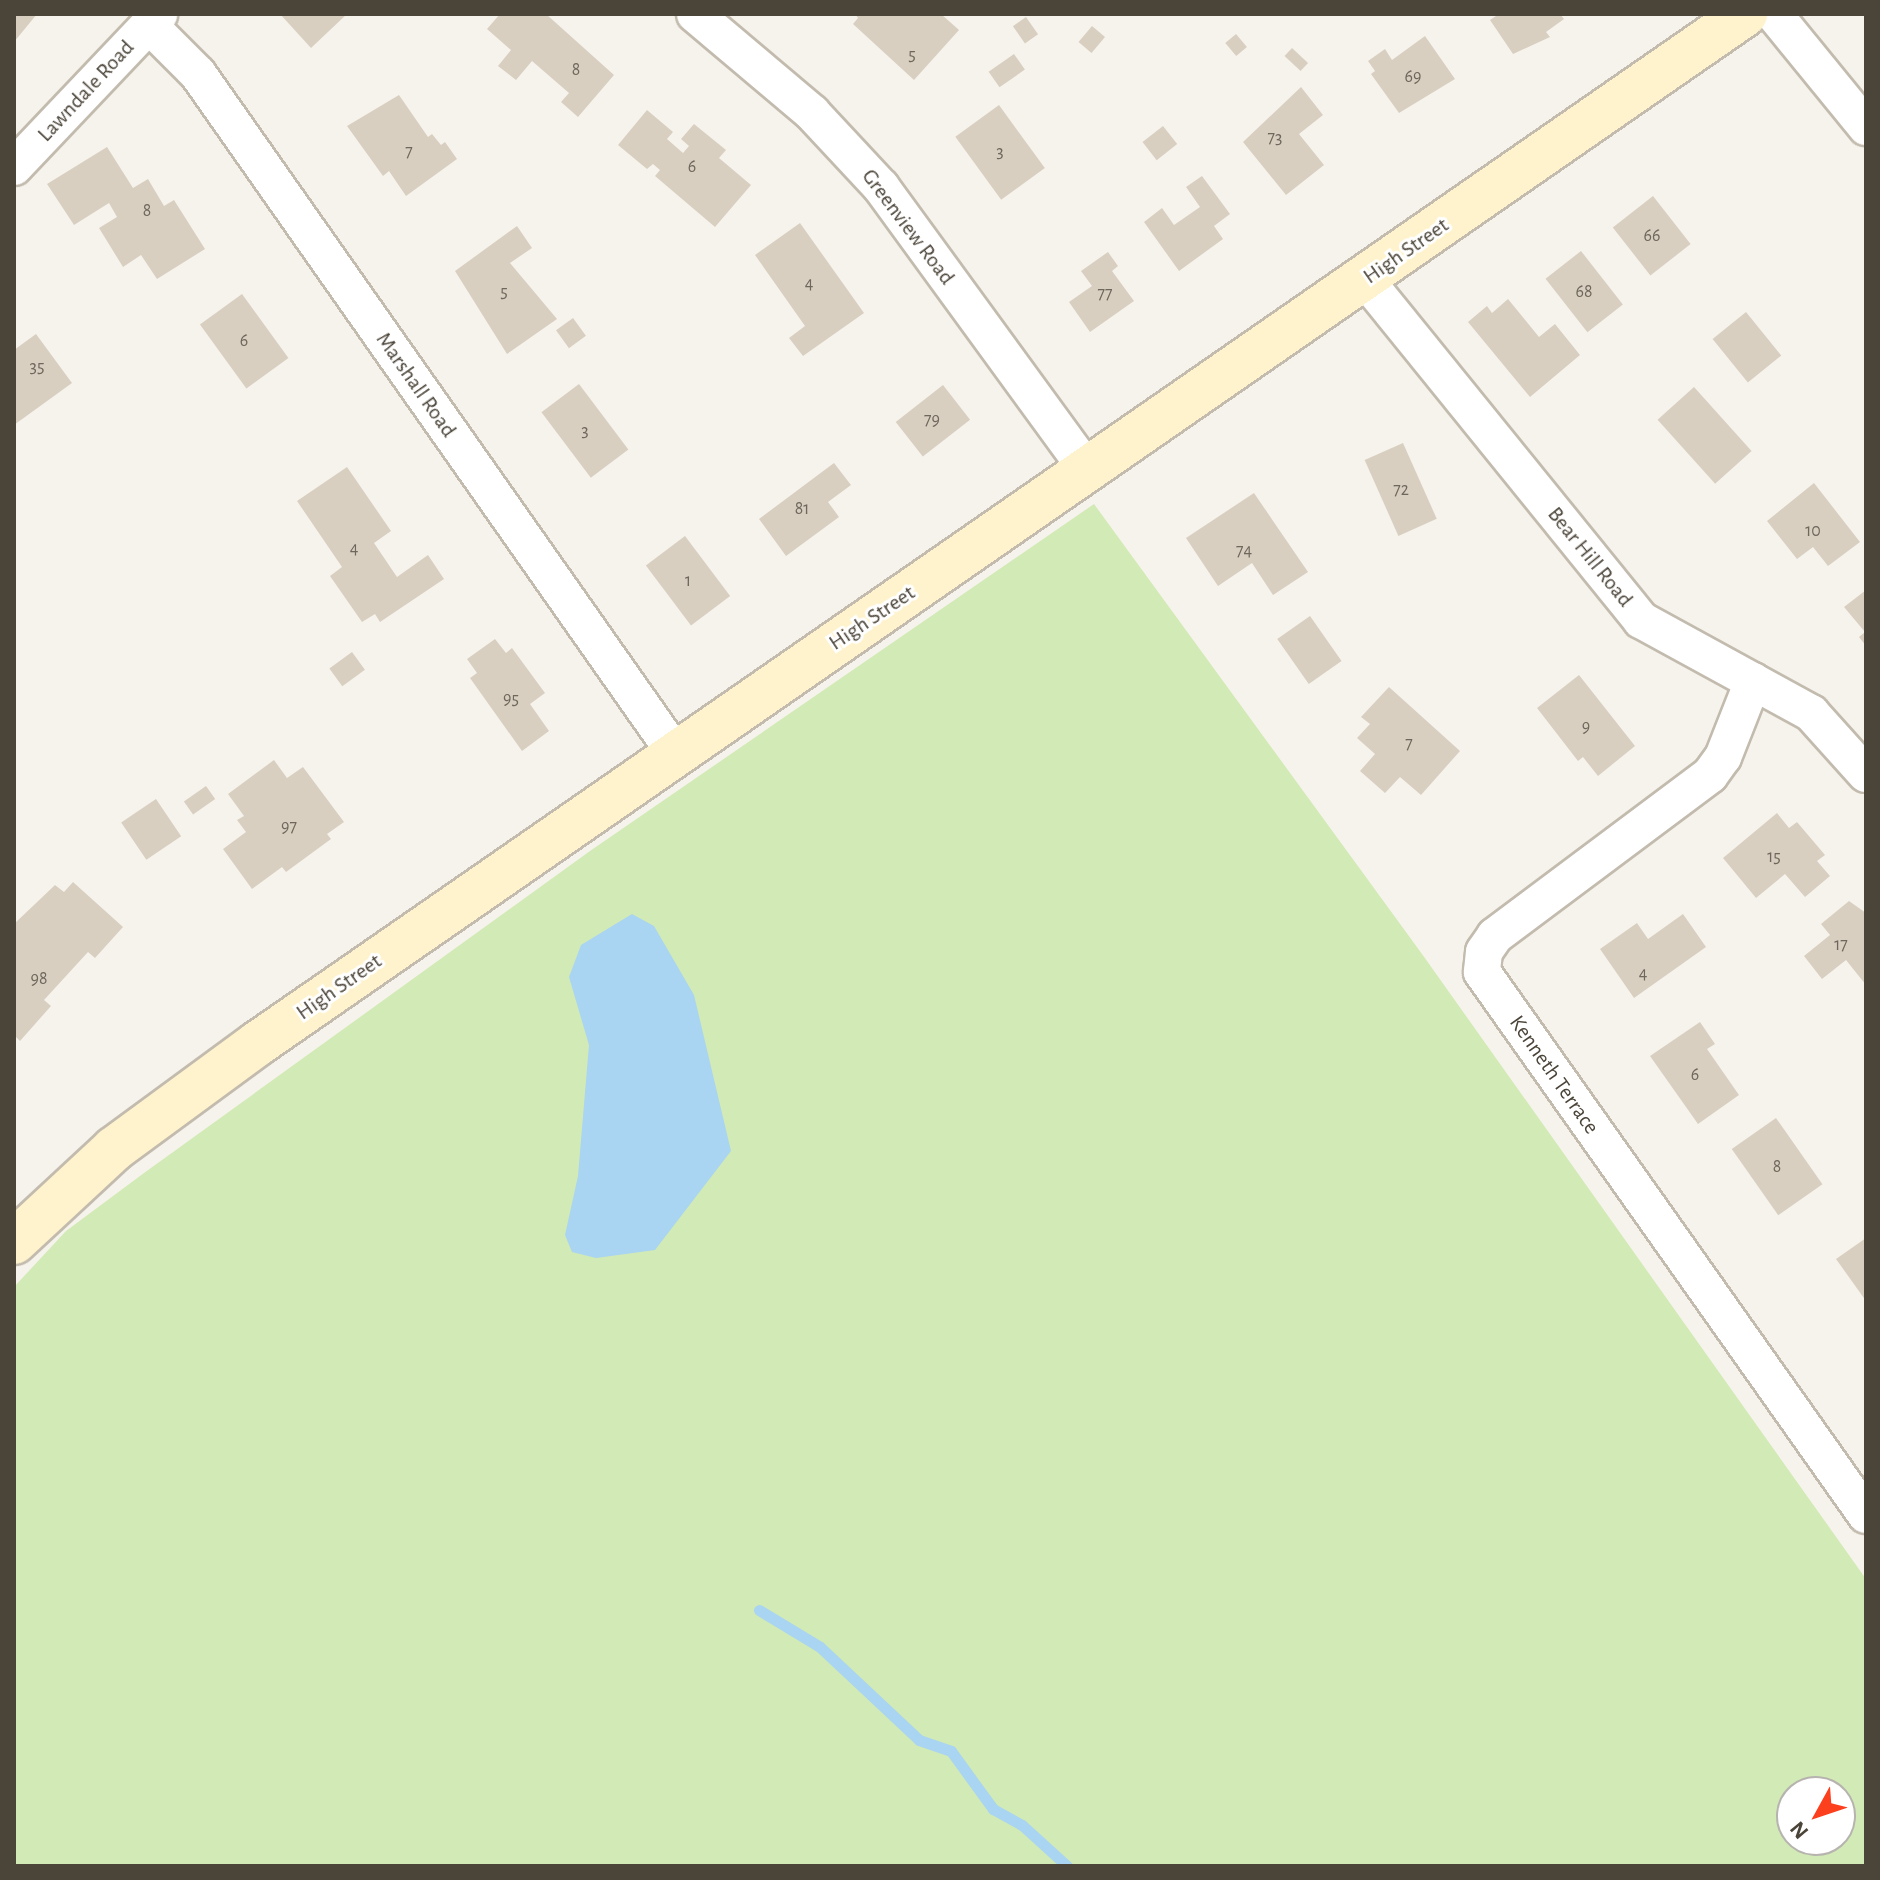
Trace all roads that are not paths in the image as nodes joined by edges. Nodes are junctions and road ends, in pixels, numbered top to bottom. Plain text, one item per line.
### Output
1 (695, 14) edge
2 (1745, 14) edge
3 (1774, 14) edge
4 (154, 19) edge
5 (1866, 127) edge
6 (14, 167) edge
7 (1365, 279) junction
8 (1087, 470) junction
9 (1753, 681) junction
10 (675, 753) junction
11 (1866, 774) edge
12 (14, 1242) edge
13 (1866, 1515) edge

1 - 8 street, Greenview Road
2 - 7 street, High Street
3 - 5 street
4 - 6 street, Lawndale Road
4 - 10 street, Marshall Road
7 - 8 street, High Street
7 - 9 street, Bear Hill Road
8 - 10 street, High Street
9 - 11 street, Bear Hill Road
9 - 13 street, Kenneth Terrace
10 - 12 street, High Street

